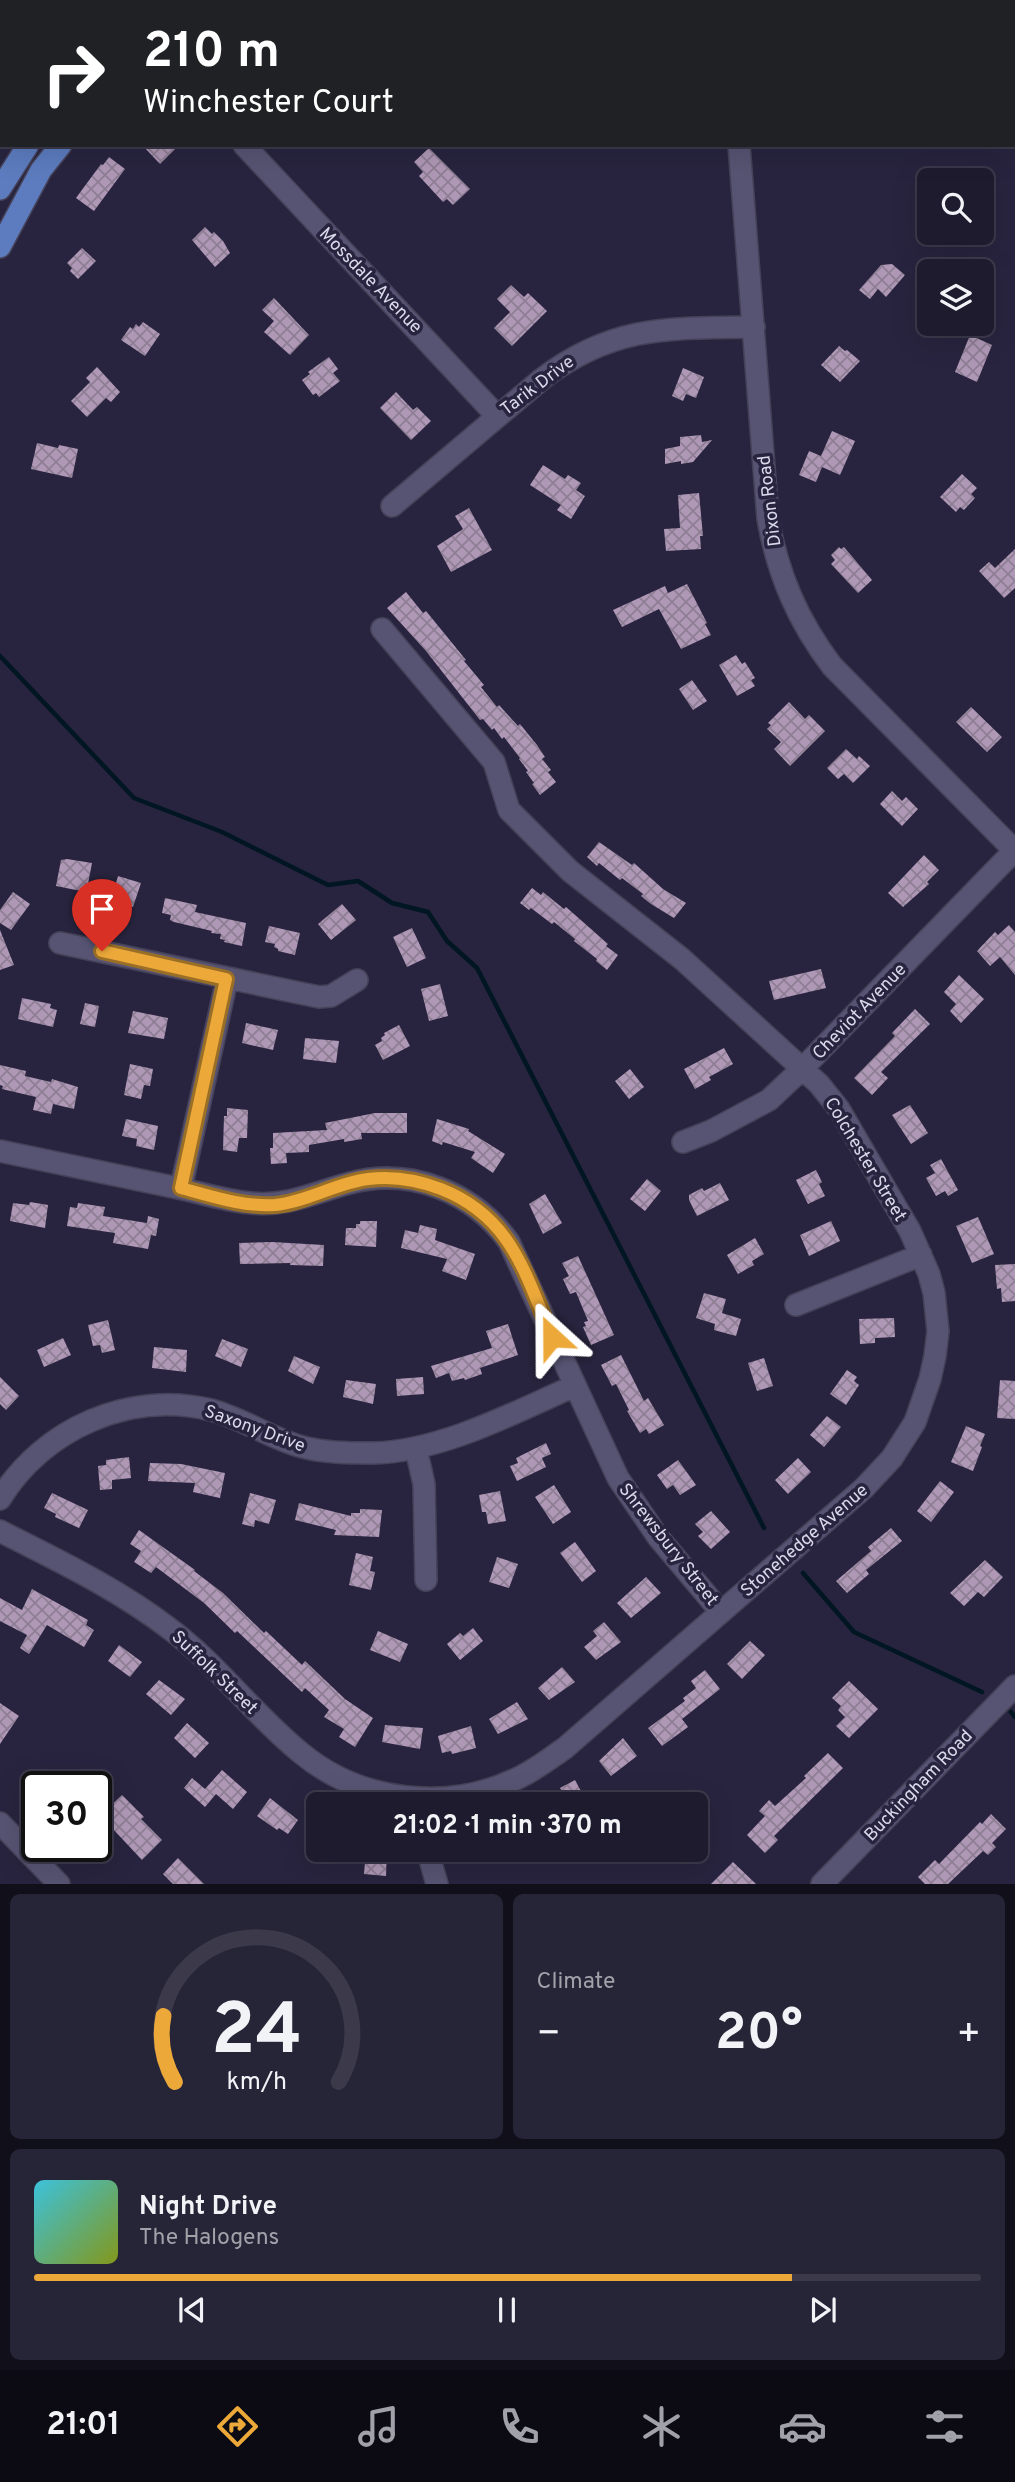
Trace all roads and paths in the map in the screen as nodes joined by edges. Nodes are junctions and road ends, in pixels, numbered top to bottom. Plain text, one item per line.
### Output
1 (27, 147) edge
2 (59, 147) edge
3 (246, 147) edge
4 (740, 147) edge
5 (0, 189) edge
6 (0, 247) edge
7 (754, 327) junction
8 (496, 416) junction
9 (392, 506) dead end
10 (382, 629) dead end
11 (1015, 851) edge
12 (60, 943) dead end
13 (226, 979) junction
14 (357, 980) dead end
15 (803, 1068) junction
16 (683, 1142) dead end
17 (0, 1151) edge
18 (181, 1188) junction
19 (921, 1255) junction
20 (796, 1306) dead end
21 (574, 1386) junction
22 (416, 1449) junction
23 (0, 1499) edge
24 (0, 1531) edge
25 (426, 1580) dead end
26 (722, 1612) junction
27 (1015, 1686) edge
28 (379, 1792) edge
29 (478, 1792) edge
30 (0, 1823) edge
31 (431, 1862) edge
32 (59, 1884) edge
33 (437, 1884) edge
34 (822, 1884) edge

1 - 5 main road
2 - 6 main road
3 - 8 street, Mossdale Avenue
4 - 7 street, Dixon Road
7 - 8 street, Tarik Drive
7 - 11 street, Dixon Road
8 - 9 street, Tarik Drive
10 - 15 street, Colchester Street
11 - 15 street, Cheviot Avenue
12 - 13 street
13 - 14 street
13 - 18 street
15 - 16 street, Cheviot Avenue
15 - 19 street, Colchester Street
17 - 18 street, Shrewsbury Street
18 - 21 street, Shrewsbury Street
19 - 20 street
19 - 26 street, Stonehedge Avenue
21 - 22 street, Saxony Drive
21 - 26 street, Shrewsbury Street
22 - 23 street, Saxony Drive
22 - 25 street
24 - 28 street, Suffolk Street
26 - 29 street, Stonehedge Avenue
27 - 34 street, Buckingham Road
30 - 32 street
31 - 33 street

